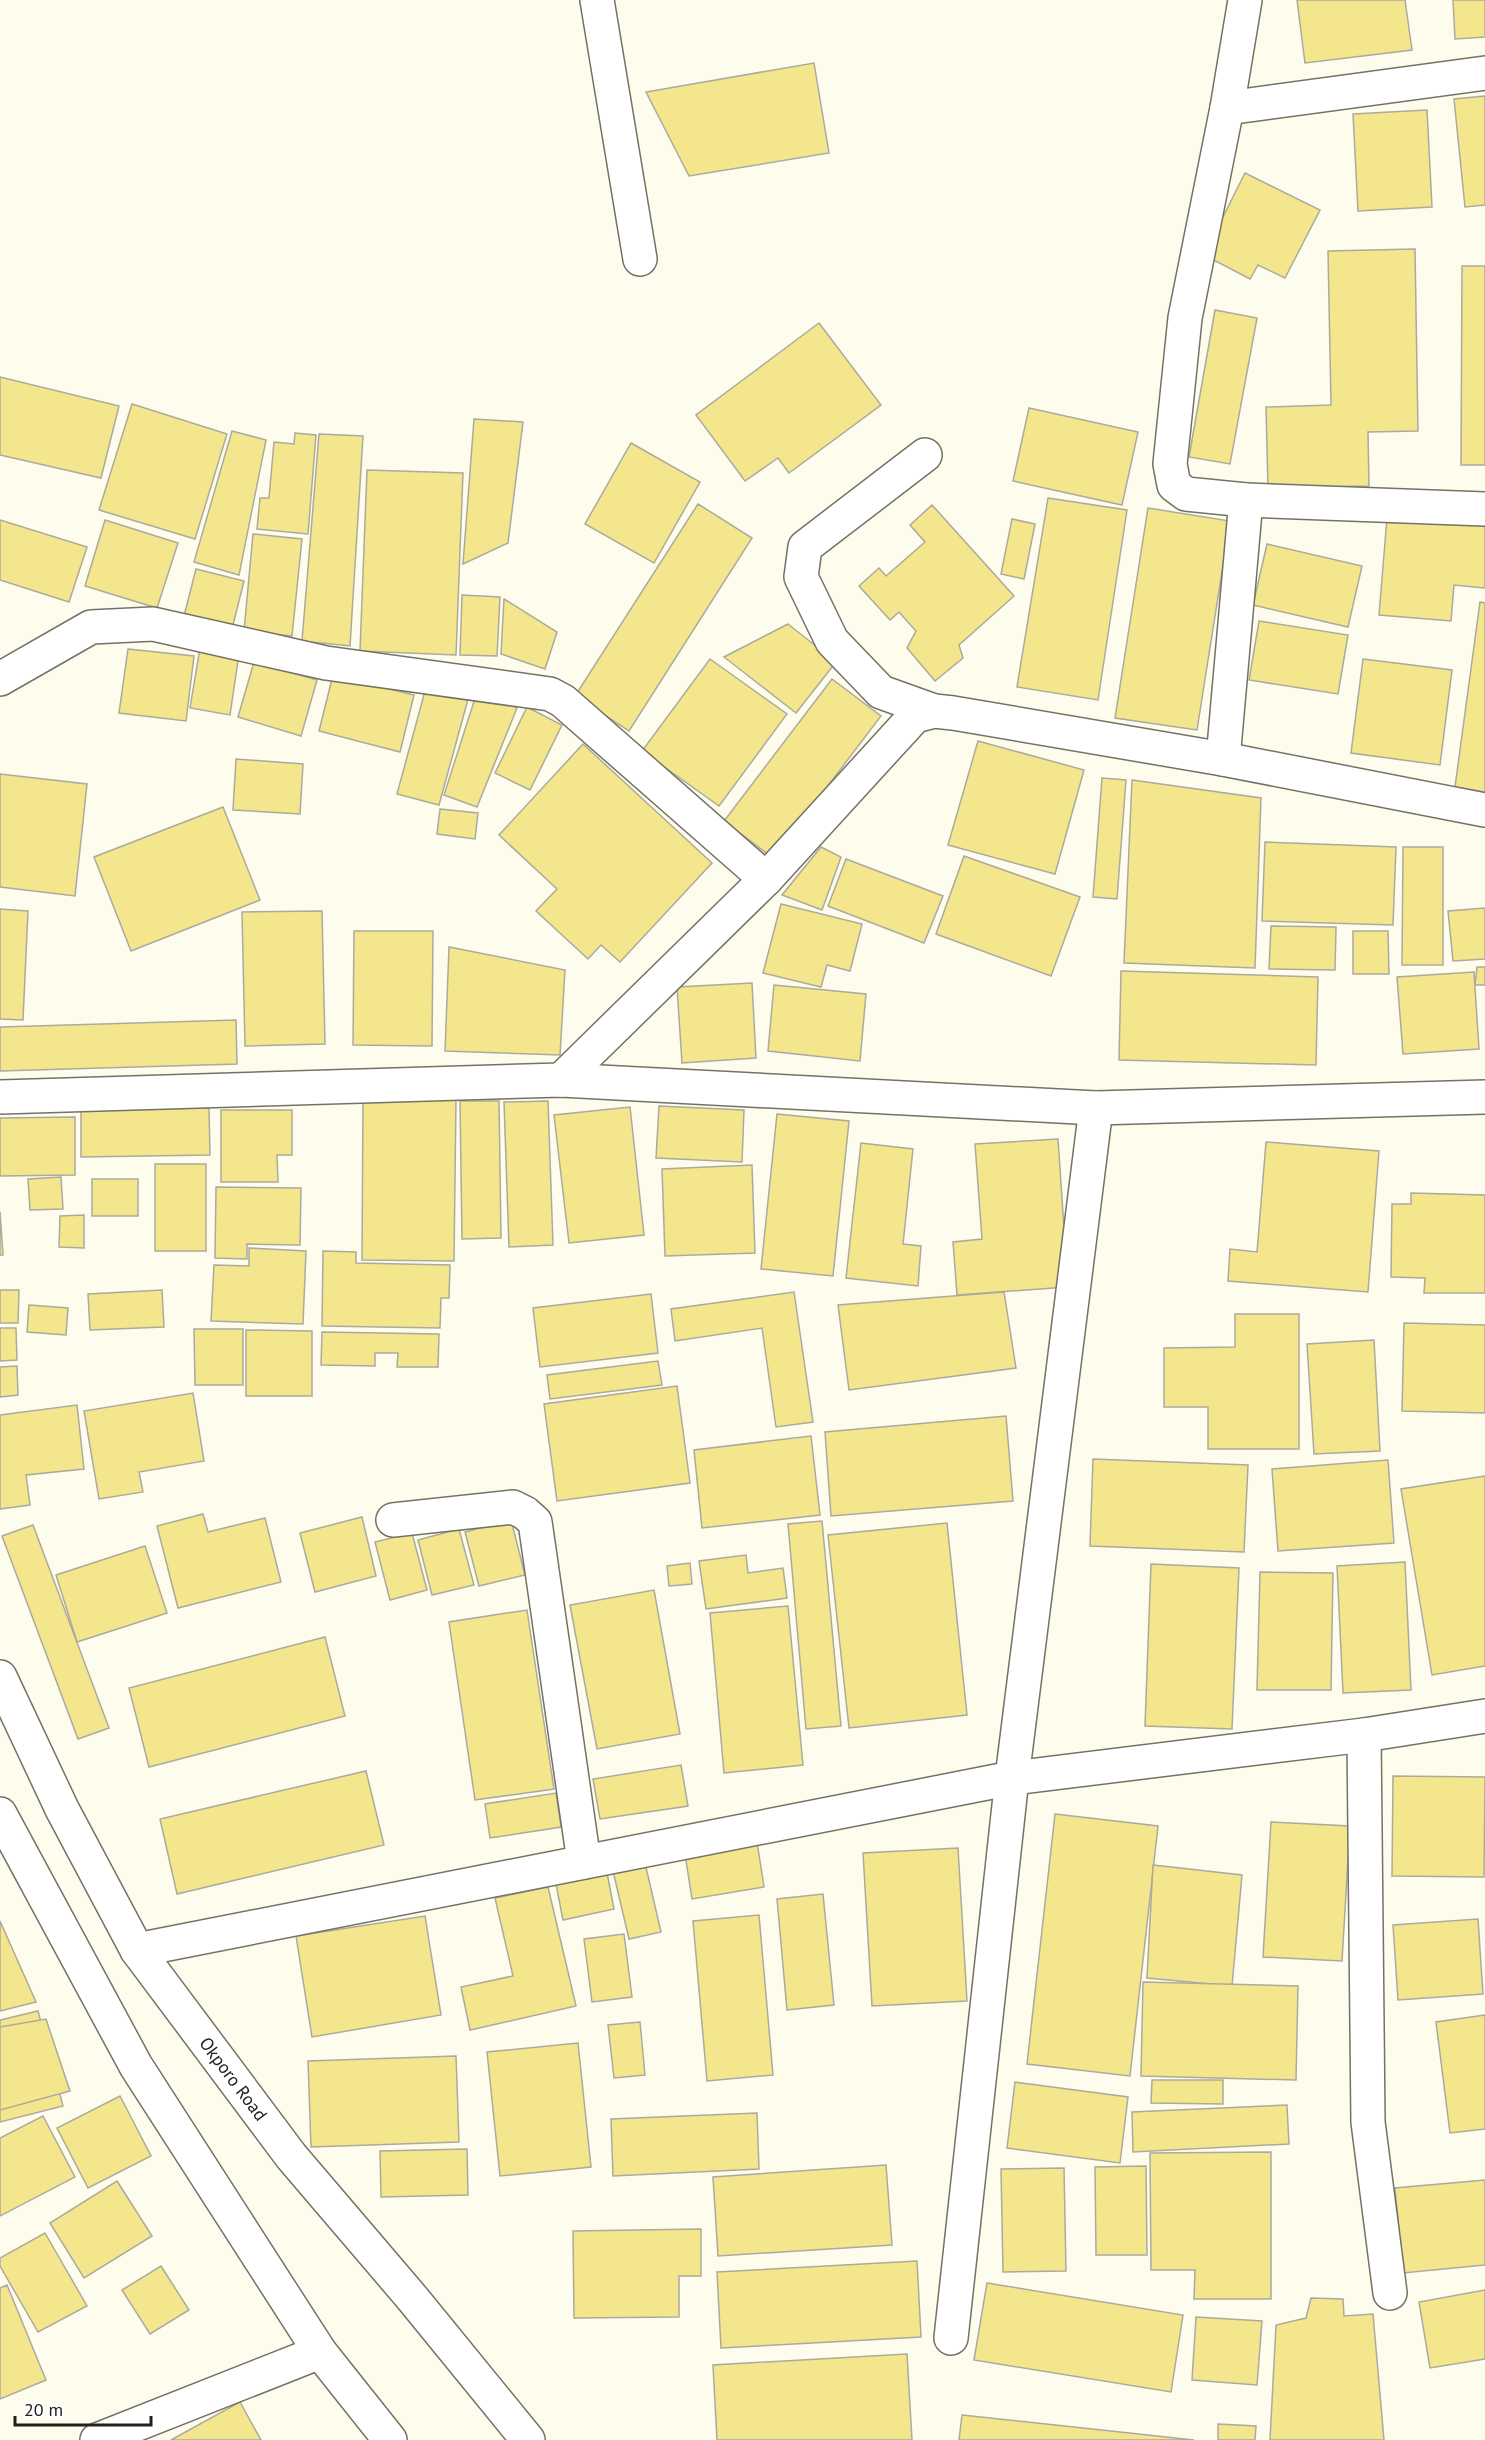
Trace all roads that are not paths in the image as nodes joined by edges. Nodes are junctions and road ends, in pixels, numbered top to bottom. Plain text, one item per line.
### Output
1 (597, 0) edge
2 (1245, 0) edge
3 (1485, 73) edge
4 (1227, 108) junction
5 (640, 259) dead end
6 (925, 455) dead end
7 (1246, 500) junction
8 (1485, 509) edge
9 (0, 679) edge
10 (934, 711) junction
11 (1223, 759) junction
12 (1485, 810) edge
13 (766, 879) junction
14 (561, 1080) junction
15 (1485, 1096) edge
16 (0, 1097) edge
17 (1096, 1107) junction
18 (393, 1520) dead end
19 (0, 1677) edge
20 (1485, 1716) edge
21 (1364, 1735) junction
22 (1012, 1778) junction
23 (2, 1825) edge
24 (584, 1862) junction
25 (137, 1950) junction
26 (1390, 2293) dead end
27 (951, 2338) dead end
28 (320, 2352) junction
29 (98, 2440) edge
30 (390, 2440) edge
31 (528, 2440) edge

1 - 5 street
2 - 4 street
3 - 4 street
4 - 7 street
6 - 10 street
7 - 8 street
7 - 11 street
9 - 13 street
10 - 11 street
10 - 13 street
11 - 12 street
13 - 14 street
14 - 16 street
14 - 17 street
15 - 17 street
17 - 22 street
18 - 24 street
19 - 25 street, Okporo Road
20 - 21 street
21 - 22 street
21 - 26 street
22 - 24 street
22 - 27 street
23 - 28 street
24 - 25 street
25 - 31 street, Okporo Road
28 - 29 street
28 - 30 street

